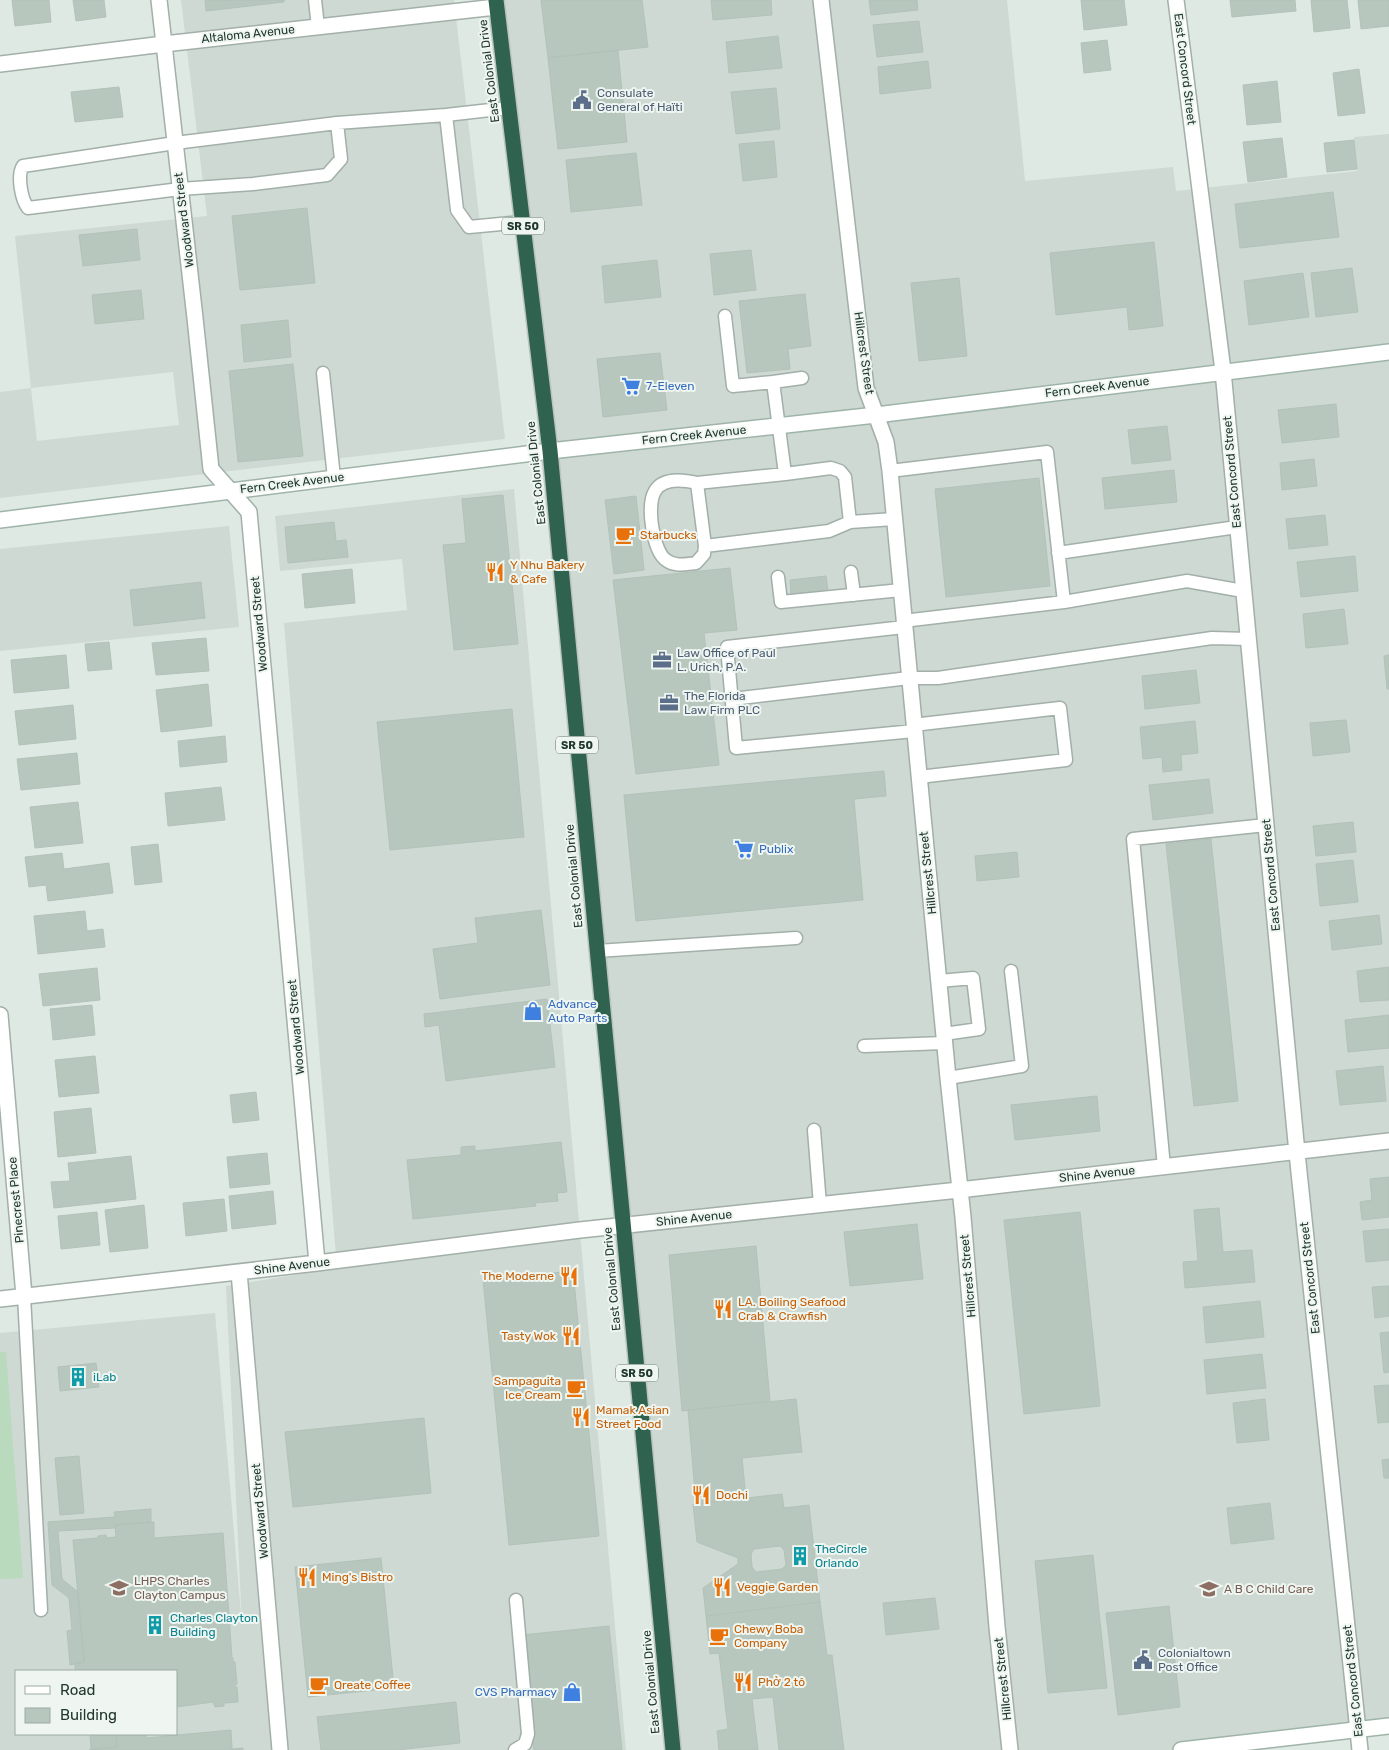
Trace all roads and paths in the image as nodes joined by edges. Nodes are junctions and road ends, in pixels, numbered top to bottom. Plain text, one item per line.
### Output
1 (159, 0) edge
2 (315, 0) edge
3 (821, 0) edge
4 (1176, 0) edge
5 (496, 3) edge
6 (318, 27) junction
7 (164, 44) junction
8 (0, 64) edge
9 (508, 108) junction
10 (446, 115) junction
11 (337, 123) junction
12 (175, 143) junction
13 (180, 189) junction
14 (522, 222) junction
15 (725, 316) dead end
16 (1389, 352) edge
17 (1222, 371) junction
18 (323, 374) dead end
19 (802, 378) dead end
20 (774, 382) junction
21 (876, 415) junction
22 (779, 426) junction
23 (550, 451) junction
24 (890, 471) junction
25 (785, 474) junction
26 (334, 478) junction
27 (697, 483) junction
28 (230, 491) junction
29 (894, 519) junction
30 (0, 520) edge
31 (850, 522) junction
32 (1237, 527) junction
33 (705, 546) junction
34 (1058, 553) junction
35 (852, 572) dead end
36 (778, 577) dead end
37 (901, 590) junction
38 (1243, 591) junction
39 (854, 595) junction
40 (1064, 602) junction
41 (904, 624) junction
42 (1248, 639) junction
43 (909, 678) junction
44 (732, 699) junction
45 (914, 728) junction
46 (918, 777) junction
47 (1266, 825) junction
48 (796, 938) dead end
49 (597, 951) junction
50 (1011, 971) dead end
51 (938, 981) junction
52 (0, 1015) edge
53 (944, 1038) junction
54 (864, 1046) dead end
55 (948, 1078) junction
56 (814, 1130) dead end
57 (1389, 1141) edge
58 (1297, 1153) junction
59 (1164, 1167) junction
60 (959, 1190) junction
61 (820, 1205) junction
62 (622, 1225) junction
63 (317, 1263) junction
64 (239, 1272) junction
65 (24, 1296) junction
66 (0, 1299) edge
67 (516, 1600) dead end
68 (41, 1610) dead end
69 (1389, 1726) edge
70 (1358, 1729) junction
71 (280, 1750) edge
72 (515, 1750) edge
73 (673, 1750) edge
74 (1010, 1750) edge
75 (1189, 1750) edge
76 (1360, 1750) edge

1 - 7 street, Woodward Street
2 - 6 lane
3 - 21 street, Hillcrest Street
4 - 17 street, East Concord Street
5 - 6 street, Altaloma Avenue
5 - 9 highway, East Colonial Drive / SR 50
6 - 7 street, Altaloma Avenue
7 - 8 street, Altaloma Avenue
7 - 12 street, Woodward Street
9 - 10 lane
9 - 14 highway, East Colonial Drive / SR 50
10 - 11 lane
10 - 14 lane
11 - 12 lane
11 - 13 lane
12 - 13 street, Woodward Street
12 - 13 lane
13 - 28 street, Woodward Street
14 - 23 highway, East Colonial Drive / SR 50
15 - 20 lane
16 - 17 street, Fern Creek Avenue
17 - 21 street, Fern Creek Avenue
17 - 32 street, East Concord Street
18 - 26 lane
19 - 20 lane
20 - 22 lane
21 - 22 street, Fern Creek Avenue
21 - 24 street, Hillcrest Street
22 - 23 street, Fern Creek Avenue
22 - 25 lane
23 - 26 street, Fern Creek Avenue
23 - 49 highway, East Colonial Drive / SR 50
24 - 29 street, Hillcrest Street
24 - 34 lane
25 - 27 lane
25 - 31 lane
26 - 28 street, Fern Creek Avenue
27 - 33 lane
27 - 33 lane
28 - 30 street, Fern Creek Avenue
28 - 63 street, Woodward Street
29 - 31 lane
29 - 37 street, Hillcrest Street
31 - 33 lane
32 - 34 lane
32 - 38 street, East Concord Street
34 - 40 lane
35 - 39 lane
36 - 39 lane
37 - 39 lane
37 - 41 street, Hillcrest Street
38 - 40 lane
38 - 42 street, East Concord Street
40 - 41 lane
41 - 43 street, Hillcrest Street
41 - 44 lane
42 - 43 lane
42 - 47 street, East Concord Street
43 - 44 lane
43 - 45 street, Hillcrest Street
44 - 45 lane
45 - 46 street, Hillcrest Street
45 - 46 lane
46 - 51 street, Hillcrest Street
47 - 58 street, East Concord Street
47 - 59 lane
48 - 49 lane
49 - 62 highway, East Colonial Drive / SR 50
50 - 55 lane
51 - 53 street, Hillcrest Street
51 - 53 lane
52 - 65 street, Pinecrest Place
53 - 54 lane
53 - 55 street, Hillcrest Street
55 - 60 street, Hillcrest Street
56 - 61 lane
57 - 58 street, Shine Avenue
58 - 59 street, Shine Avenue
58 - 70 street, East Concord Street
59 - 60 street, Shine Avenue
60 - 61 street, Shine Avenue
60 - 74 street, Hillcrest Street
61 - 62 street, Shine Avenue
62 - 63 street, Shine Avenue
62 - 73 highway, East Colonial Drive / SR 50
63 - 64 street, Shine Avenue
64 - 65 street, Shine Avenue
64 - 71 street, Woodward Street
65 - 66 street, Shine Avenue
65 - 68 lane
67 - 72 lane
69 - 70 street
70 - 75 street
70 - 76 street, East Concord Street

